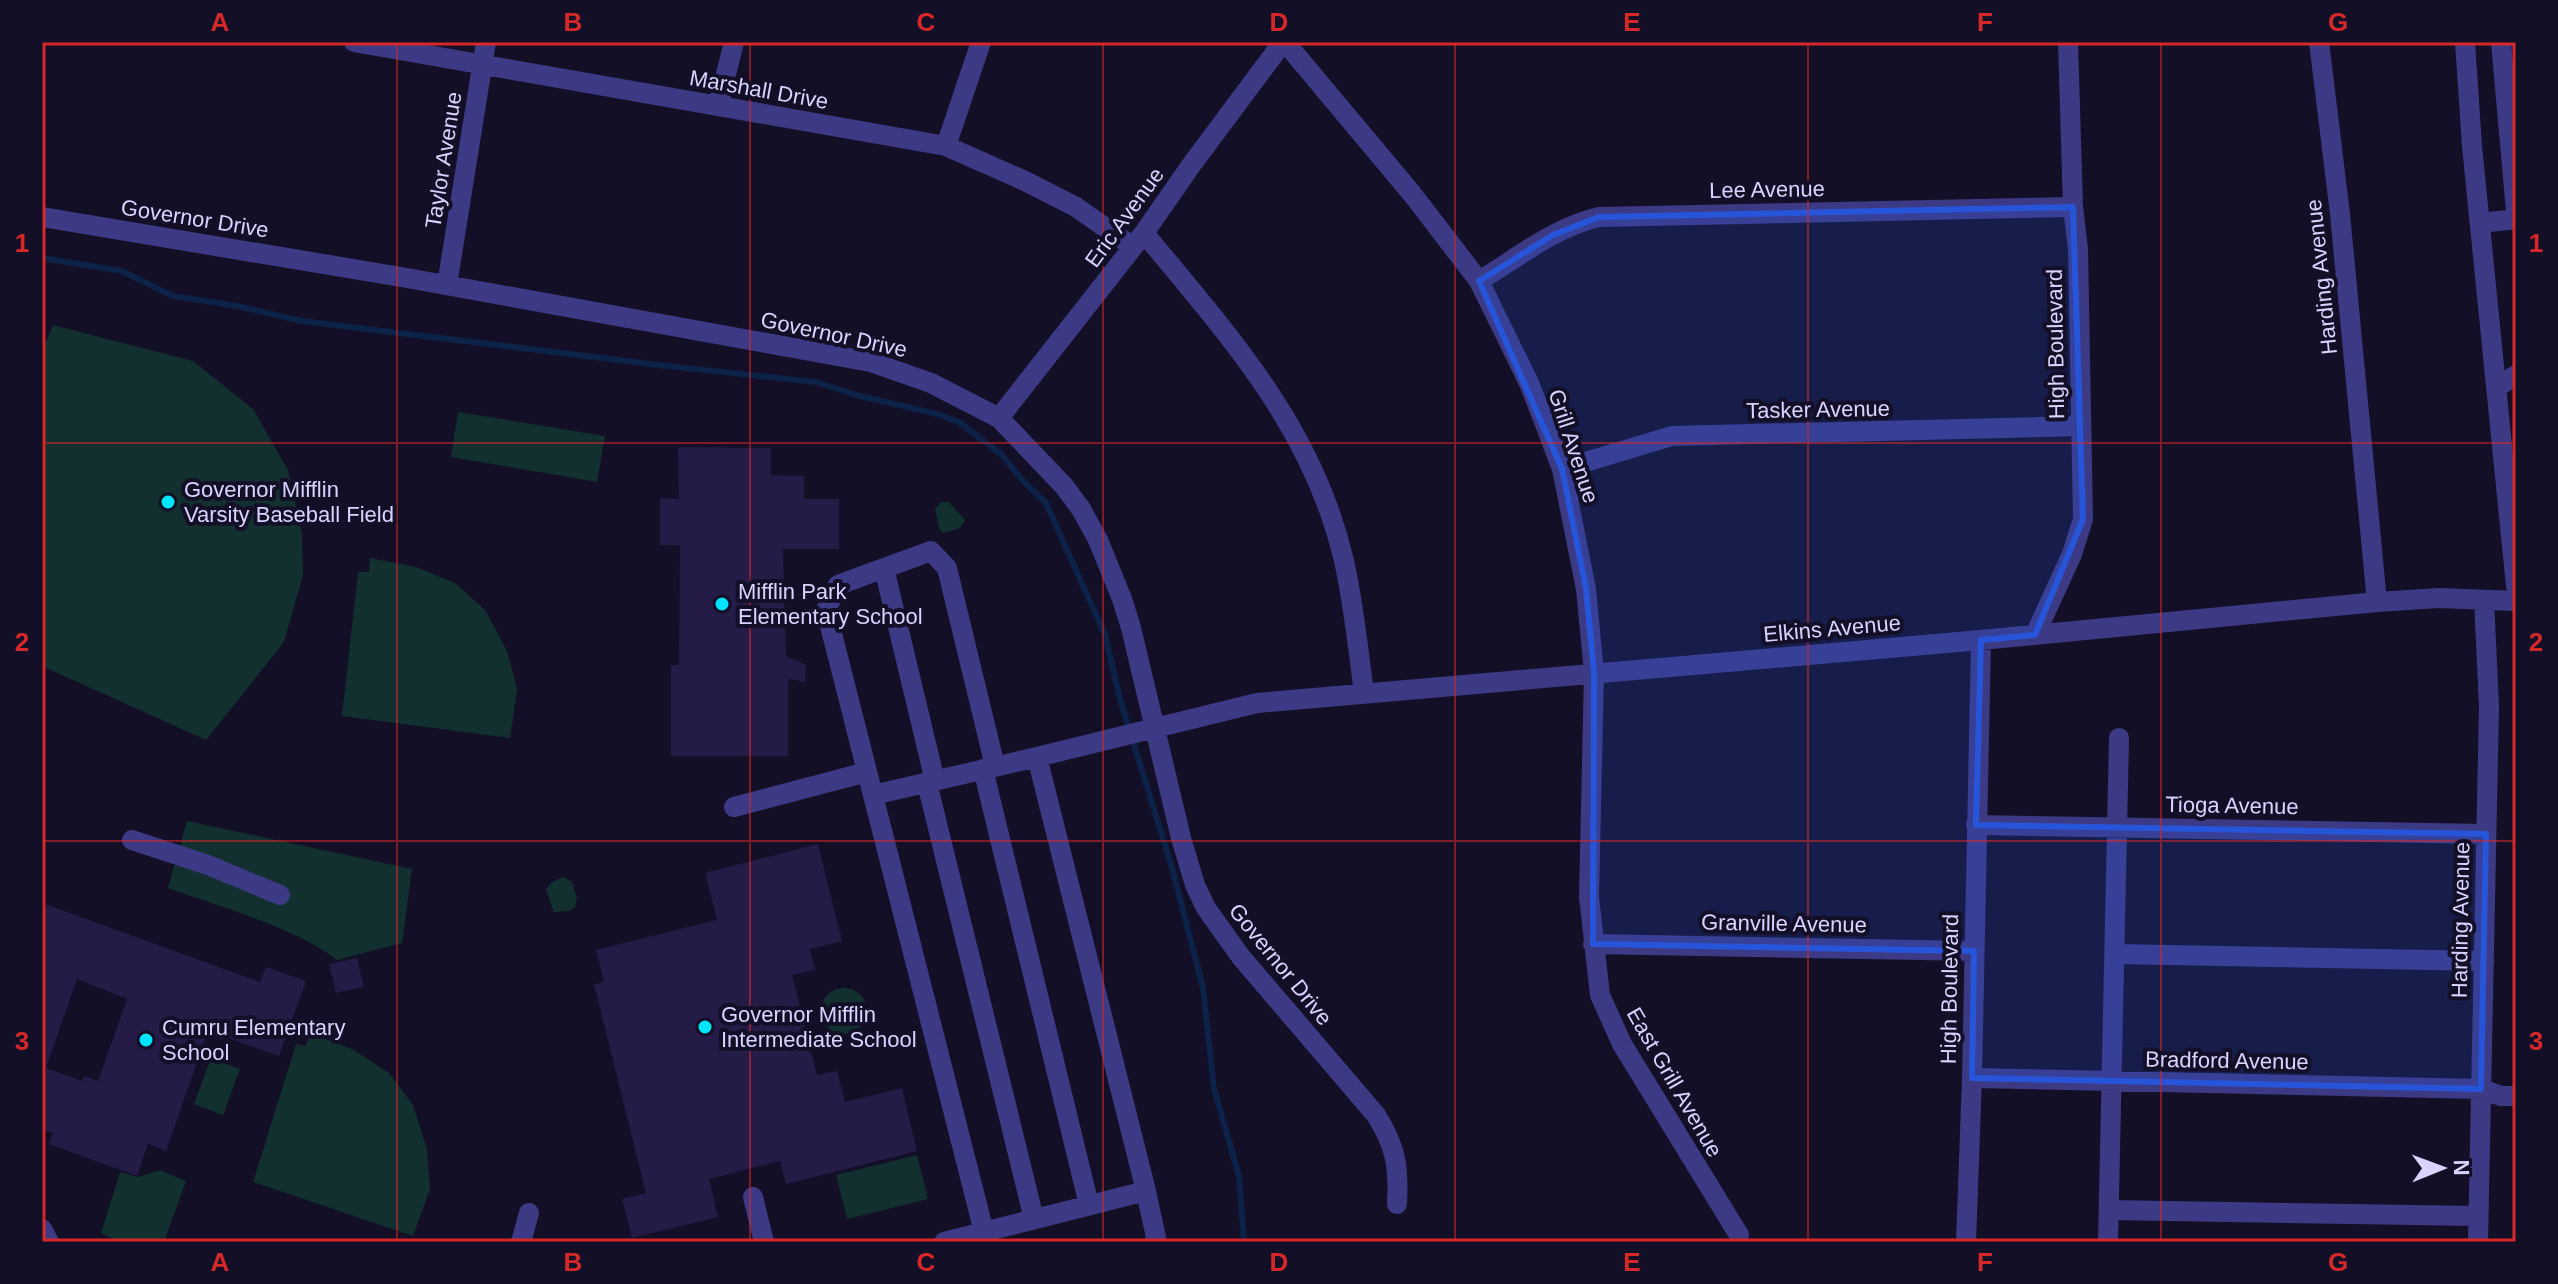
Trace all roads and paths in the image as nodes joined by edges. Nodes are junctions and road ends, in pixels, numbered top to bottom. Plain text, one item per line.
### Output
1 (354, 42) edge
2 (486, 42) edge
3 (734, 42) edge
4 (981, 42) edge
5 (1284, 42) edge
6 (2068, 42) edge
7 (2319, 42) edge
8 (2465, 42) edge
9 (2501, 42) edge
10 (483, 64) junction
11 (718, 106) junction
12 (946, 146) junction
13 (2073, 207) junction
14 (2516, 211) edge
15 (42, 217) edge
16 (2516, 219) edge
17 (2480, 223) junction
18 (1139, 240) junction
19 (1479, 281) junction
20 (447, 285) junction
21 (2516, 375) edge
22 (2497, 387) junction
23 (999, 418) junction
24 (2081, 426) junction
25 (1562, 469) junction
26 (884, 568) junction
27 (2516, 586) edge
28 (2484, 600) junction
29 (2516, 601) edge
30 (2377, 602) junction
31 (2035, 635) junction
32 (1981, 640) junction
33 (1594, 673) junction
34 (1364, 693) junction
35 (1154, 729) junction
36 (2119, 738) dead end
37 (1037, 757) junction
38 (989, 768) junction
39 (867, 772) junction
40 (931, 782) junction
41 (873, 795) junction
42 (734, 807) dead end
43 (1976, 825) junction
44 (2117, 827) junction
45 (2486, 834) junction
46 (132, 840) dead end
47 (280, 895) dead end
48 (1593, 944) junction
49 (1974, 951) junction
50 (2115, 954) junction
51 (2484, 961) junction
52 (1972, 1078) junction
53 (2111, 1081) junction
54 (2481, 1089) junction
55 (2516, 1096) edge
56 (1146, 1191) junction
57 (753, 1197) dead end
58 (1397, 1204) dead end
59 (1089, 1205) junction
60 (2109, 1210) junction
61 (529, 1213) dead end
62 (2478, 1216) junction
63 (1034, 1219) junction
64 (42, 1229) edge
65 (984, 1232) junction
66 (1739, 1235) dead end
67 (49, 1242) edge
68 (521, 1242) edge
69 (764, 1242) edge
70 (944, 1242) edge
71 (1157, 1242) edge
72 (1966, 1242) edge
73 (2108, 1242) edge
74 (2478, 1242) edge

1 - 10 street, Marshall Drive
2 - 10 street, Taylor Avenue
3 - 11 street
4 - 12 street
5 - 18 street, Eric Avenue
5 - 19 street, Grill Avenue
6 - 13 street, High Boulevard
7 - 30 street, Harding Avenue
8 - 17 street
9 - 14 street
10 - 11 street, Marshall Drive
10 - 20 street, Taylor Avenue
11 - 12 street, Marshall Drive
12 - 18 street, Marshall Drive
13 - 19 street, Lee Avenue
13 - 24 street, High Boulevard
15 - 20 street, Governor Drive
16 - 17 street
17 - 22 street
18 - 23 street, Eric Avenue
18 - 34 street, Marshall Drive
19 - 25 street, Grill Avenue
20 - 23 street, Governor Drive
21 - 22 street
22 - 27 street
23 - 35 street, Governor Drive
24 - 25 street, Tasker Avenue
24 - 31 street, High Boulevard
25 - 33 street, Grill Avenue
26 - 38 street
26 - 39 street
26 - 40 street
28 - 29 street, Elkins Avenue
28 - 30 street, Elkins Avenue
28 - 45 street, Harding Avenue
30 - 31 street, Elkins Avenue
31 - 32 street, Elkins Avenue
32 - 33 street, Elkins Avenue
32 - 43 street, High Boulevard
33 - 34 street, Elkins Avenue
33 - 48 street, Grill Avenue
34 - 35 street, Elkins Avenue
35 - 37 street, Elkins Avenue
35 - 58 street, Governor Drive
36 - 44 street
37 - 38 street, Elkins Avenue
37 - 56 street
38 - 40 street, Elkins Avenue
38 - 59 street
39 - 41 street
39 - 42 street
40 - 41 street, Elkins Avenue
40 - 63 street
41 - 65 street
43 - 44 street, Tioga Avenue
43 - 49 street, High Boulevard
44 - 45 street, Tioga Avenue
44 - 50 street
45 - 51 street, Harding Avenue
46 - 47 street
48 - 49 street, Granville Avenue
48 - 66 street, East Grill Avenue
49 - 52 street, High Boulevard
50 - 51 street
50 - 53 street
51 - 54 street, Harding Avenue
52 - 53 street, Bradford Avenue
52 - 72 street, High Boulevard
53 - 54 street, Bradford Avenue
53 - 60 street
54 - 55 street, Bradford Avenue
54 - 62 street, Harding Avenue
56 - 59 street
56 - 71 street
57 - 69 street
59 - 63 street
60 - 62 street
60 - 73 street
61 - 68 street
62 - 74 street, Harding Avenue
63 - 65 street
64 - 67 street
65 - 70 street

